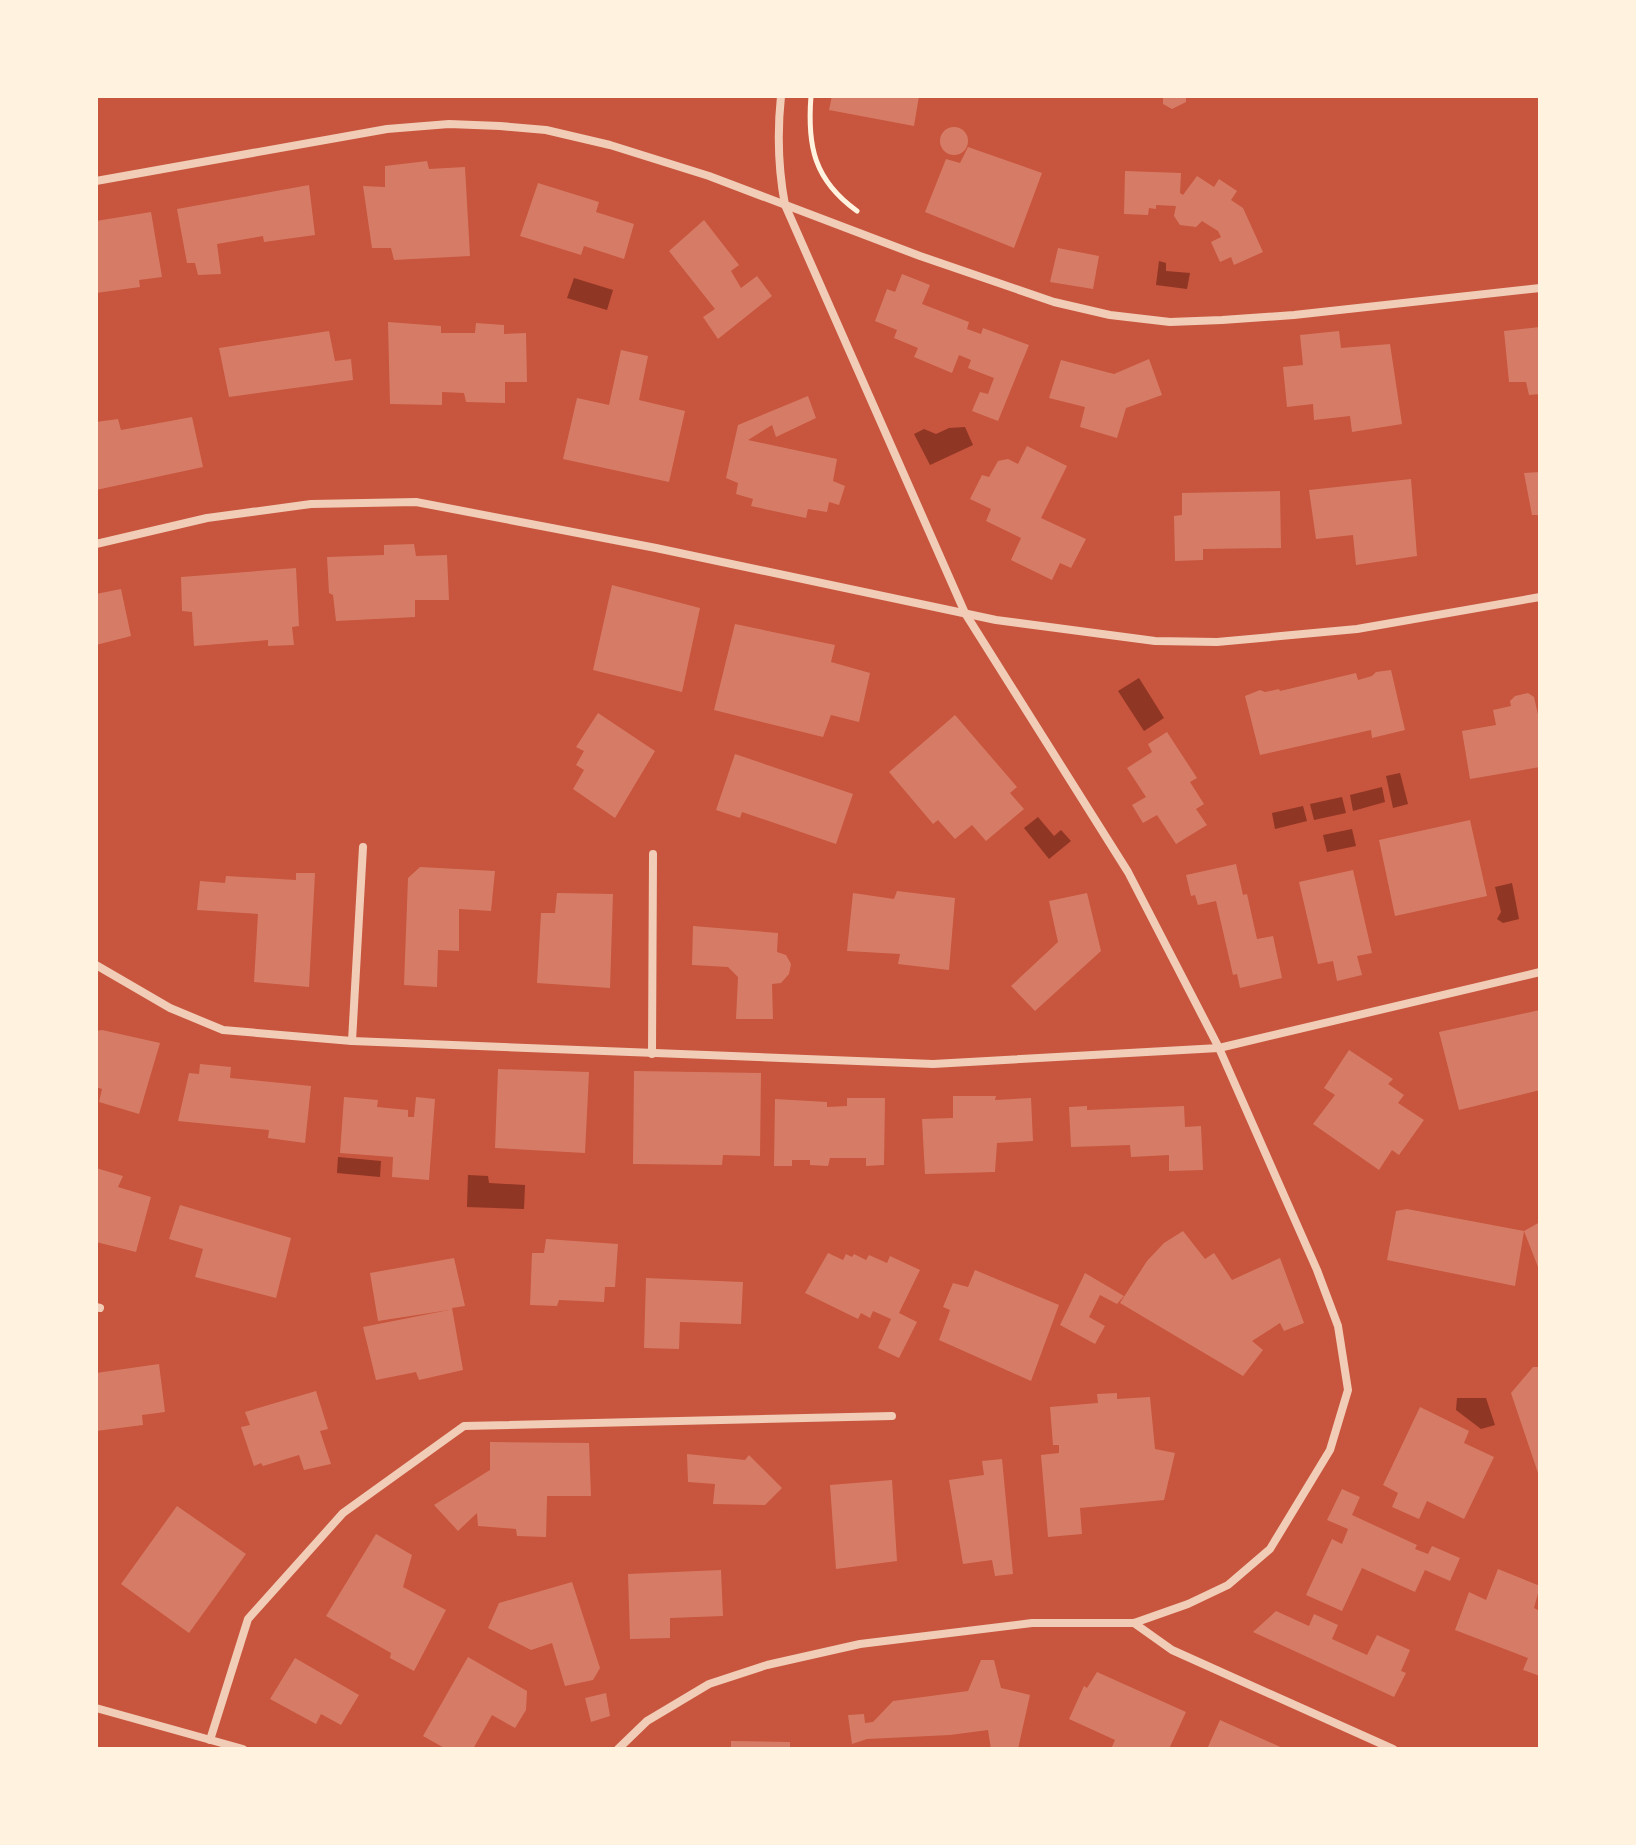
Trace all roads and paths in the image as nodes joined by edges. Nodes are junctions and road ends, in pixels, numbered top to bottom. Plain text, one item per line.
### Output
1 (781, 96) edge
2 (811, 96) edge
3 (96, 181) edge
4 (785, 205) junction
5 (859, 213) dead end
6 (1540, 288) edge
7 (96, 544) edge
8 (1540, 597) edge
9 (965, 613) junction
10 (363, 847) dead end
11 (653, 854) dead end
12 (96, 965) edge
13 (1540, 972) edge
14 (352, 1041) junction
15 (1219, 1048) junction
16 (652, 1054) junction
17 (892, 1416) dead end
18 (1134, 1623) junction
19 (96, 1708) edge
20 (210, 1740) junction
21 (243, 1749) edge
22 (618, 1749) edge
23 (1393, 1749) edge

1 - 4 street
2 - 5 path
3 - 4 street
4 - 6 street
4 - 9 street
7 - 9 street
8 - 9 street
9 - 15 street
10 - 14 street
11 - 16 street
12 - 14 street
13 - 15 street
14 - 16 street
15 - 16 street
15 - 18 street
17 - 20 street
18 - 22 street
18 - 23 street
19 - 20 street
20 - 21 street

